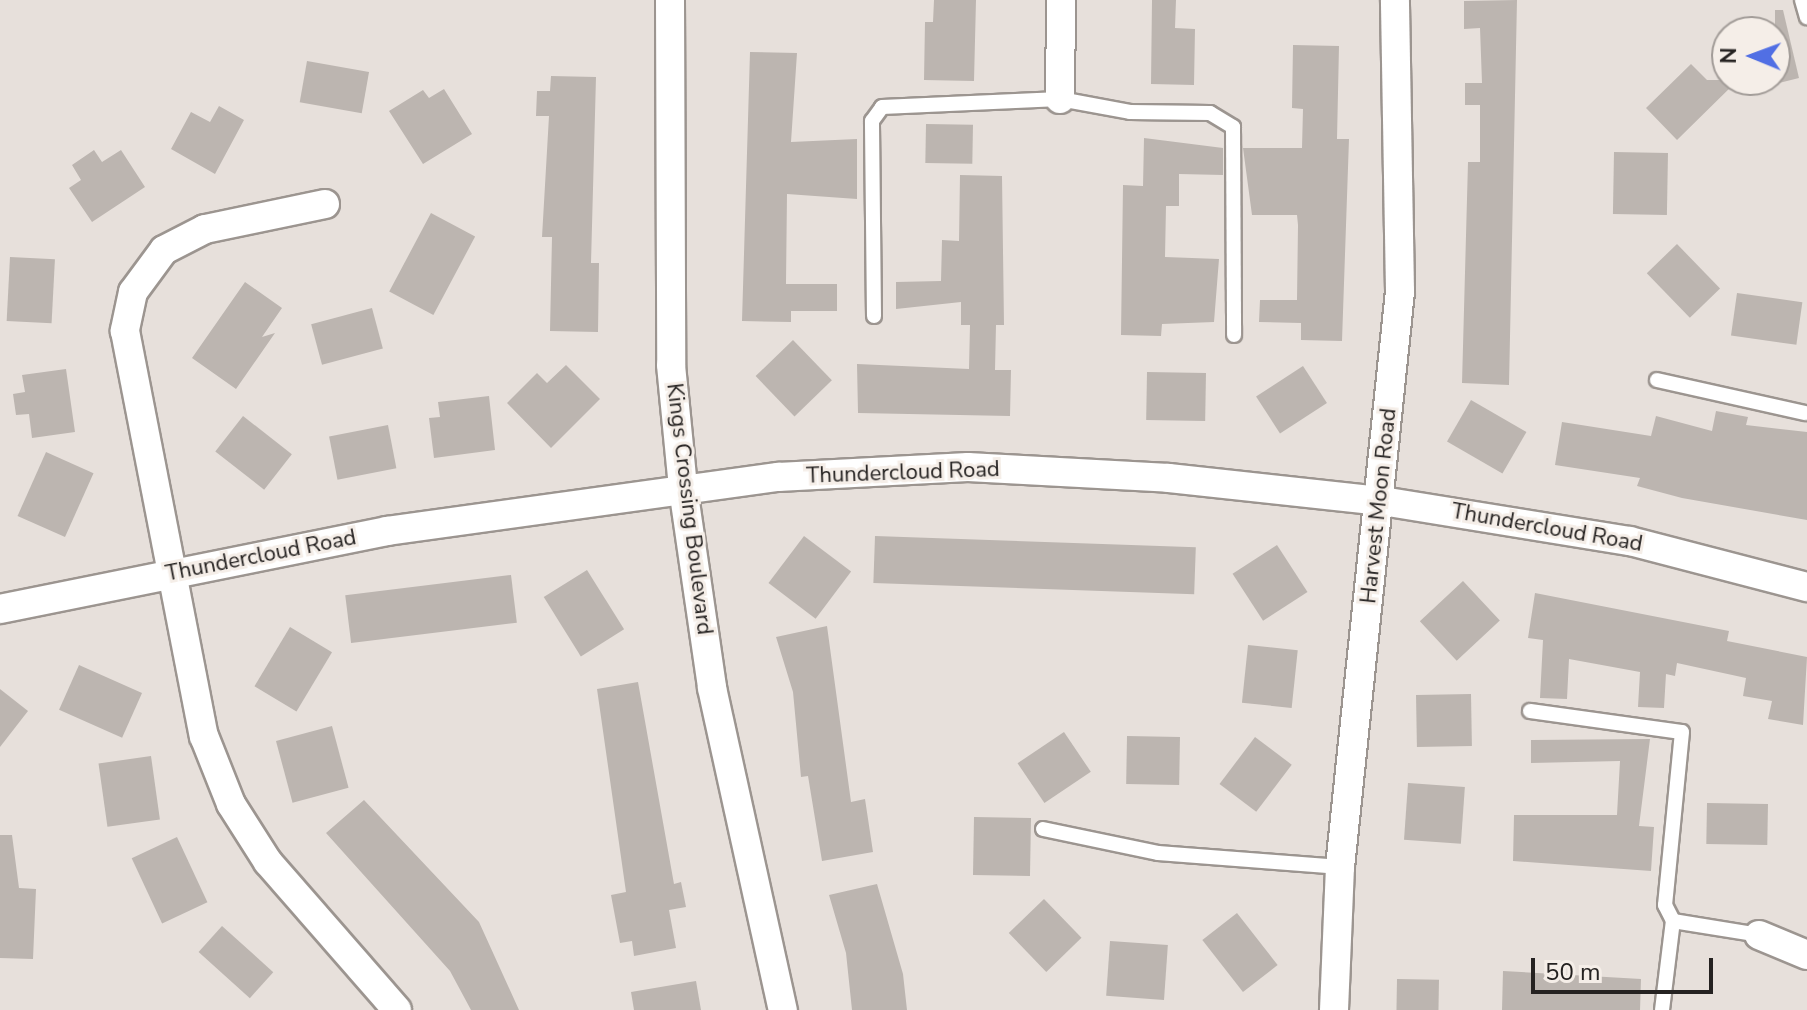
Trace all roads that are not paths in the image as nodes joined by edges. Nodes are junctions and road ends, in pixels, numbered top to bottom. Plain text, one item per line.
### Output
1 (670, 0) edge
2 (1061, 0) edge
3 (1395, 0) edge
4 (1802, 0) edge
5 (1807, 17) edge
6 (1060, 99) junction
7 (325, 204) dead end
8 (874, 316) dead end
9 (1234, 335) dead end
10 (1657, 380) dead end
11 (1806, 410) edge
12 (683, 488) junction
13 (1382, 501) junction
14 (172, 573) junction
15 (1807, 587) edge
16 (0, 609) edge
17 (1530, 711) dead end
18 (1043, 829) dead end
19 (1340, 867) junction
20 (1673, 921) junction
21 (1759, 935) joint
22 (1807, 955) edge
23 (397, 1010) edge
24 (783, 1010) edge
25 (1334, 1010) edge
26 (1662, 1010) edge

1 - 12 street, Kings Crossing Boulevard
2 - 6 street
3 - 13 street, Harvest Moon Road
4 - 5 lane
6 - 8 lane
6 - 9 lane
7 - 14 street
10 - 11 lane
12 - 13 street, Thundercloud Road
12 - 14 street, Thundercloud Road
12 - 24 street, Kings Crossing Boulevard
13 - 15 street, Thundercloud Road
13 - 19 street, Harvest Moon Road
14 - 16 street, Thundercloud Road
14 - 23 street
17 - 20 lane
18 - 19 lane
19 - 25 street, Harvest Moon Road
20 - 21 lane
20 - 26 lane
21 - 22 street

